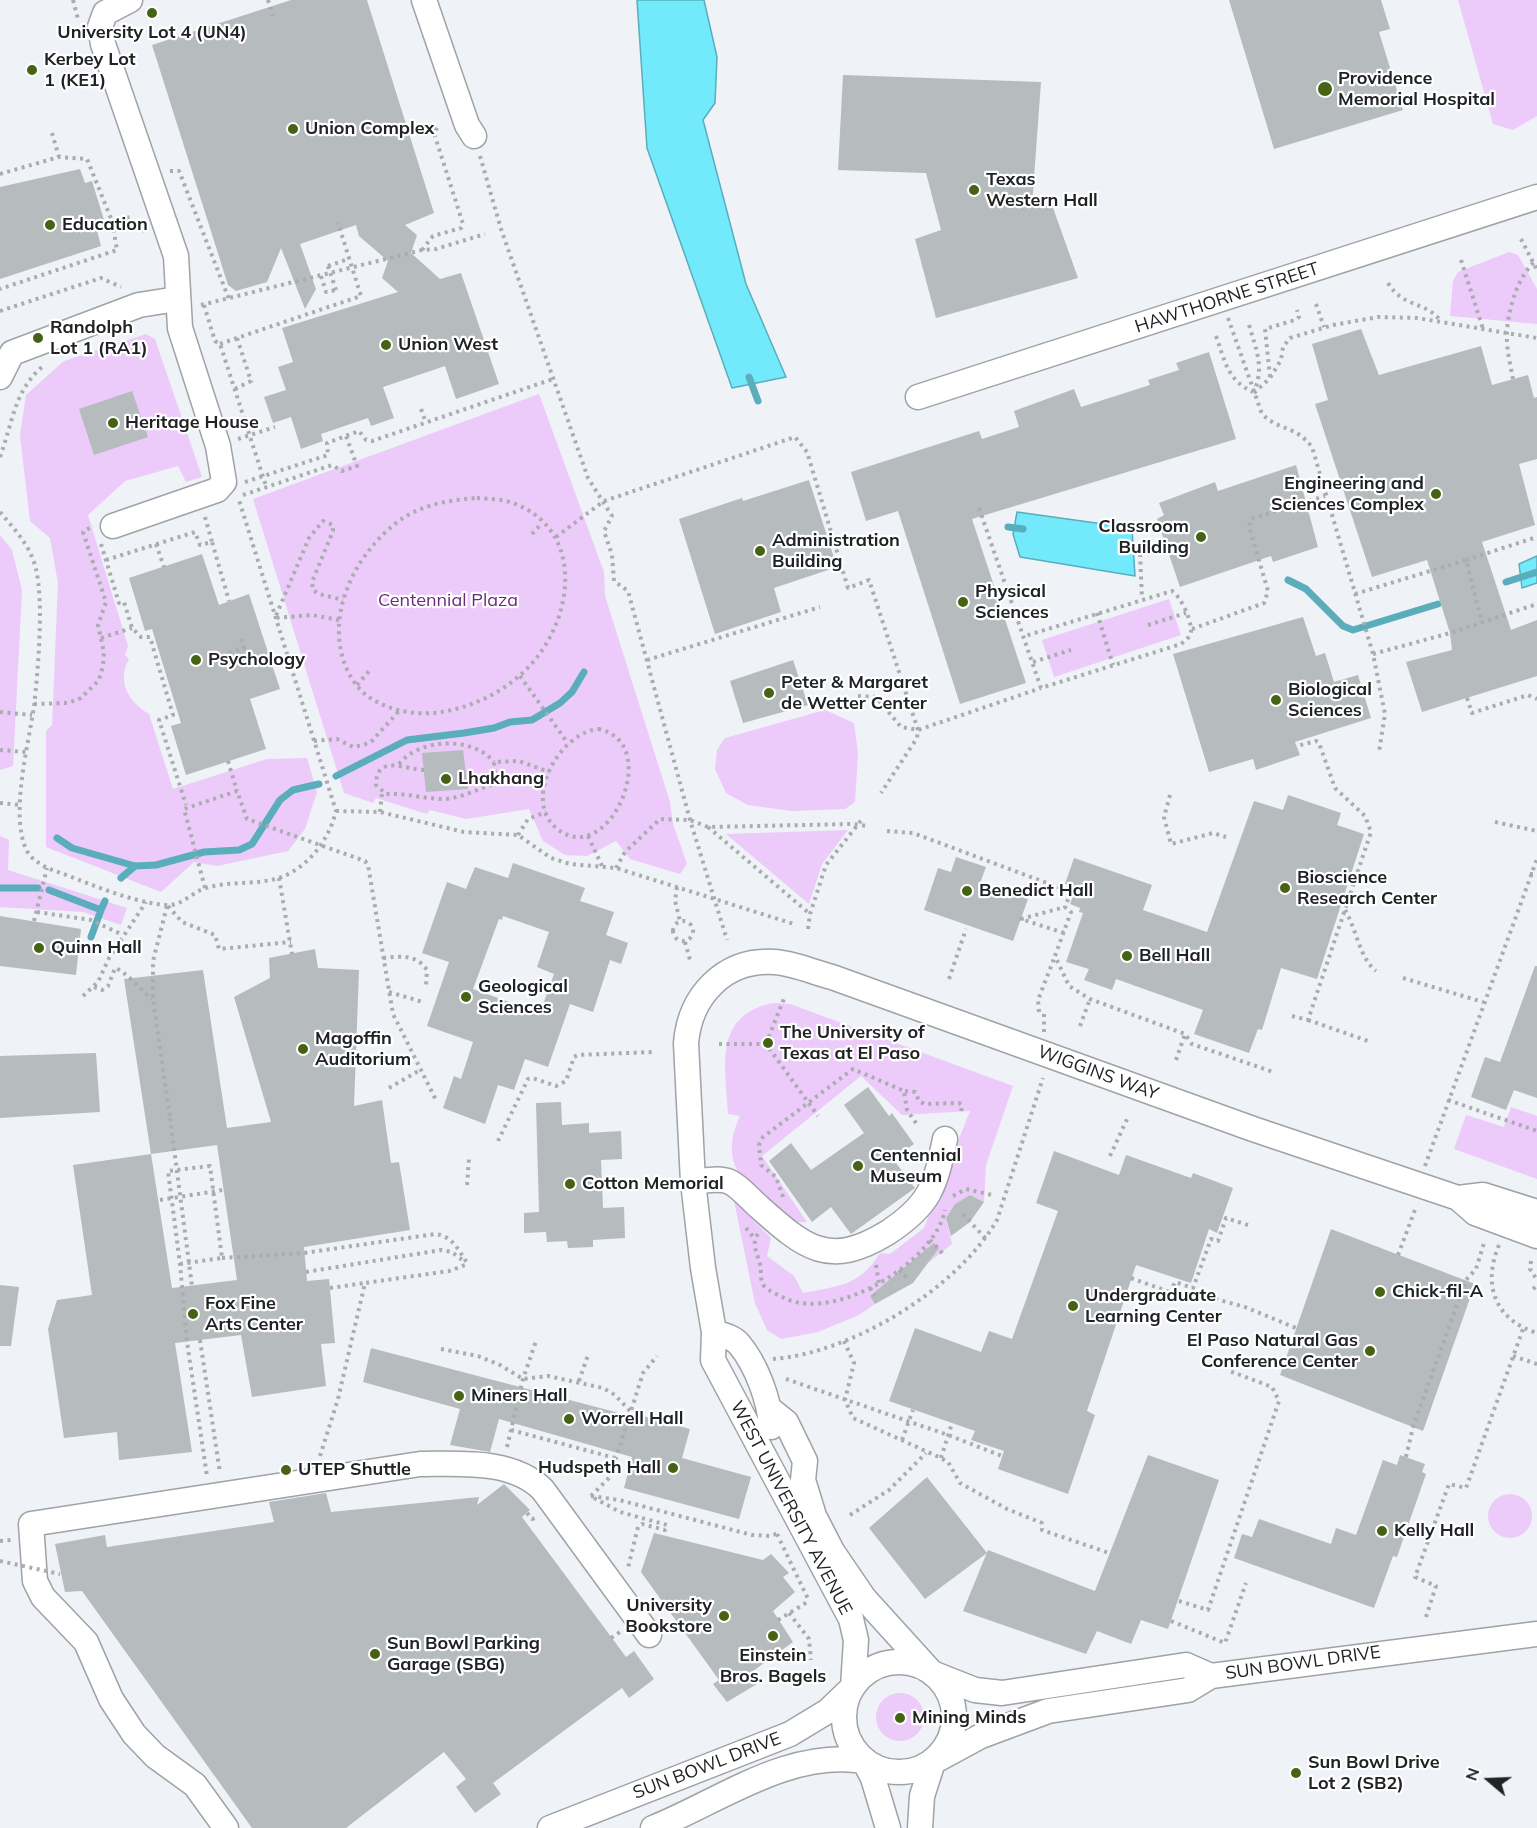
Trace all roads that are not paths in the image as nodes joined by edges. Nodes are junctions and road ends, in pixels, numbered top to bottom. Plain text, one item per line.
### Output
1 (130, 0) edge
2 (424, 0) edge
3 (474, 135) road end
4 (1537, 197) edge
5 (177, 299) junction
6 (0, 377) edge
7 (918, 397) dead end
8 (103, 530) road end
9 (736, 967) joint
10 (945, 1140) dead end
11 (693, 1182) junction
12 (1458, 1198) junction
13 (1537, 1212) edge
14 (1537, 1236) edge
15 (714, 1332) junction
16 (760, 1385) junction
17 (733, 1401) junction
18 (1537, 1634) edge
19 (649, 1635) dead end
20 (932, 1673) junction
21 (1211, 1676) junction
22 (853, 1687) junction
23 (864, 1761) junction
24 (933, 1761) junction
25 (226, 1828) edge
26 (550, 1828) edge
27 (653, 1828) edge
28 (888, 1828) edge
29 (920, 1828) edge

1 - 5 street
2 - 3 street
4 - 7 street, HAWTHORNE STREET
5 - 6 street
5 - 8 street
9 - 11 street, WEST UNIVERSITY AVENUE
9 - 12 street, WIGGINS WAY
10 - 11 street
11 - 15 street, WEST UNIVERSITY AVENUE
12 - 13 street, WIGGINS WAY
12 - 14 street, WIGGINS WAY
15 - 16 street, WEST UNIVERSITY AVENUE
15 - 17 street, WEST UNIVERSITY AVENUE
16 - 17 street
16 - 20 street, WEST UNIVERSITY AVENUE
17 - 22 street, WEST UNIVERSITY AVENUE
18 - 21 street, SUN BOWL DRIVE
19 - 25 street
20 - 21 street, SUN BOWL DRIVE
20 - 22 street
20 - 24 street
21 - 24 street
22 - 23 street
22 - 26 street, SUN BOWL DRIVE
23 - 24 street
23 - 27 street, SUN BOWL DRIVE
23 - 28 street
24 - 29 street

